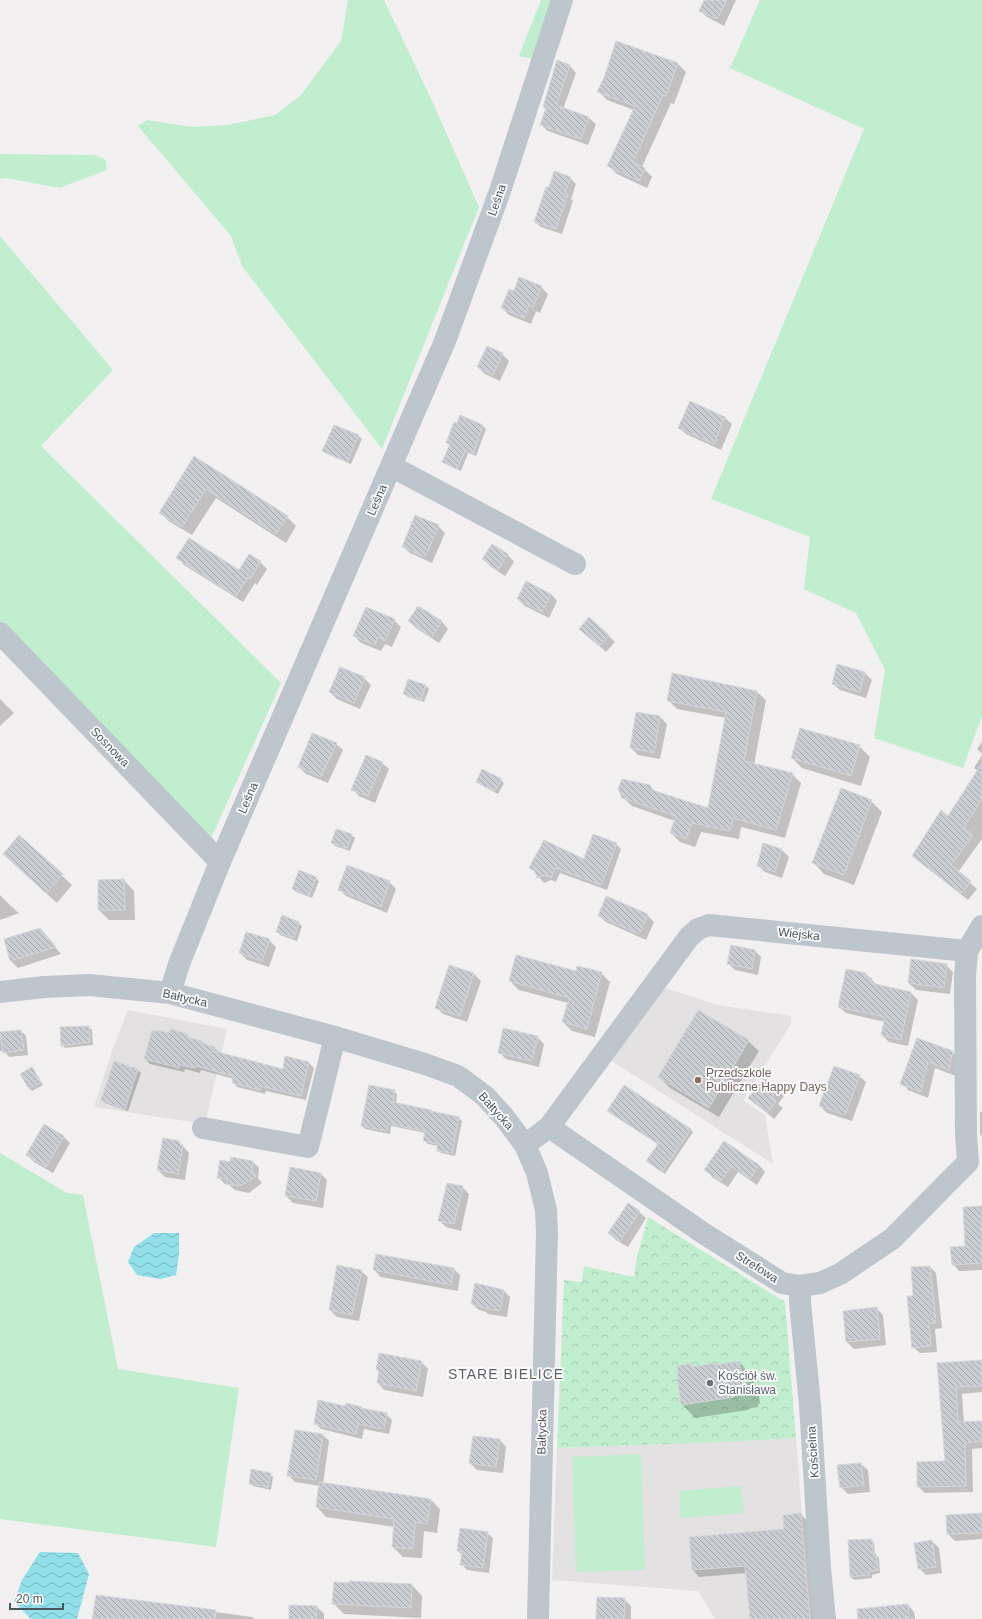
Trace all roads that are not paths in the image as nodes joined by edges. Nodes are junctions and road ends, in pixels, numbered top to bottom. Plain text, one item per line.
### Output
1 (562, 0) edge
2 (391, 466) junction
3 (575, 564) dead end
4 (0, 633) edge
5 (220, 862) junction
6 (982, 926) edge
7 (967, 951) junction
8 (0, 992) edge
9 (170, 992) junction
10 (335, 1037) junction
11 (549, 1127) junction
12 (203, 1128) dead end
13 (525, 1145) junction
14 (975, 1163) edge
15 (800, 1286) junction
16 (538, 1619) edge
17 (825, 1619) edge

1 - 2 street, Leśna
2 - 3 street
2 - 5 street, Leśna
4 - 5 street, Sosnowa
5 - 9 street, Leśna
6 - 7 street
7 - 11 street, Wiejska
7 - 14 street
8 - 9 street, Bałtycka
9 - 10 street, Bałtycka
10 - 12 street
10 - 13 street, Bałtycka
11 - 13 street, Wiejska
11 - 15 street, Strefowa
13 - 16 street, Bałtycka
14 - 15 street, Strefowa
15 - 17 street, Kościelna

